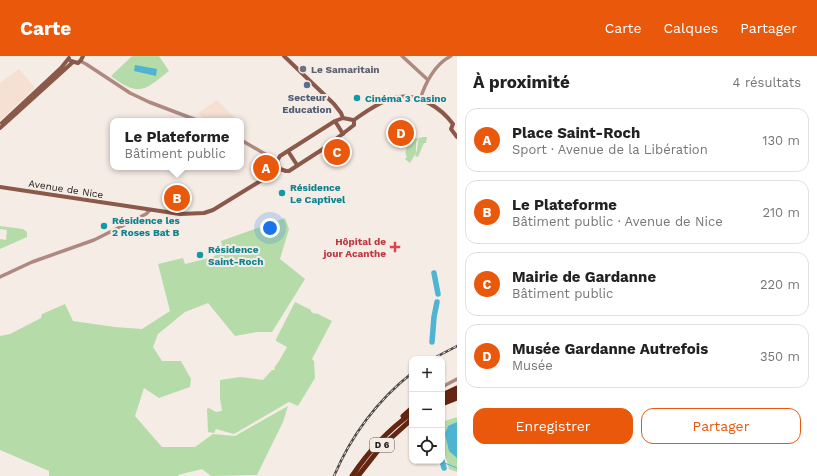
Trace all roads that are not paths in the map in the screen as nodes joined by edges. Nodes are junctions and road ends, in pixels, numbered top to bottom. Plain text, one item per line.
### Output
1 (284, 56) edge
2 (402, 56) edge
3 (450, 56) edge
4 (69, 57) edge
5 (82, 59) edge
6 (73, 62) junction
7 (428, 80) junction
8 (37, 92) junction
9 (420, 100) junction
10 (10, 117) junction
11 (192, 118) edge
12 (343, 118) junction
13 (354, 120) junction
14 (335, 121) junction
15 (0, 124) edge
16 (455, 125) edge
17 (0, 128) edge
18 (343, 134) junction
19 (457, 136) edge
20 (244, 142) edge
21 (288, 152) junction
22 (277, 161) junction
23 (297, 166) junction
24 (280, 168) junction
25 (0, 187) edge
26 (130, 207) junction
27 (149, 211) junction
28 (204, 213) junction
29 (0, 277) edge
30 (457, 379) edge
31 (445, 385) edge
32 (457, 388) edge
33 (457, 393) edge
34 (445, 394) edge
35 (457, 398) edge
36 (445, 399) edge
37 (445, 403) edge
38 (409, 411) edge
39 (409, 416) edge
40 (409, 422) edge
41 (388, 433) junction
42 (352, 476) edge
43 (358, 476) edge

1 - 12 main road
2 - 7 street
3 - 7 street
4 - 6 main road
4 - 8 main road
5 - 6 main road
5 - 11 street
6 - 8 main road
7 - 9 street
8 - 10 main road
9 - 13 main road
9 - 16 main road
10 - 15 main road
10 - 17 main road
12 - 13 main road
12 - 14 main road
13 - 18 main road
14 - 18 main road
14 - 21 main road
16 - 19 main road
18 - 23 main road
20 - 22 street
21 - 22 main road
21 - 23 main road
22 - 24 main road
23 - 24 main road
24 - 28 main road
25 - 26 main road, Avenue de Nice
26 - 27 main road, Avenue de Nice
26 - 28 main road, Avenue de Nice
27 - 28 main road, Avenue de Nice
27 - 29 street
30 - 31 street
32 - 34 highway
33 - 36 highway
35 - 37 highway
38 - 41 highway
39 - 41 highway, D 6
40 - 43 highway, D 6
41 - 42 highway, D 6

